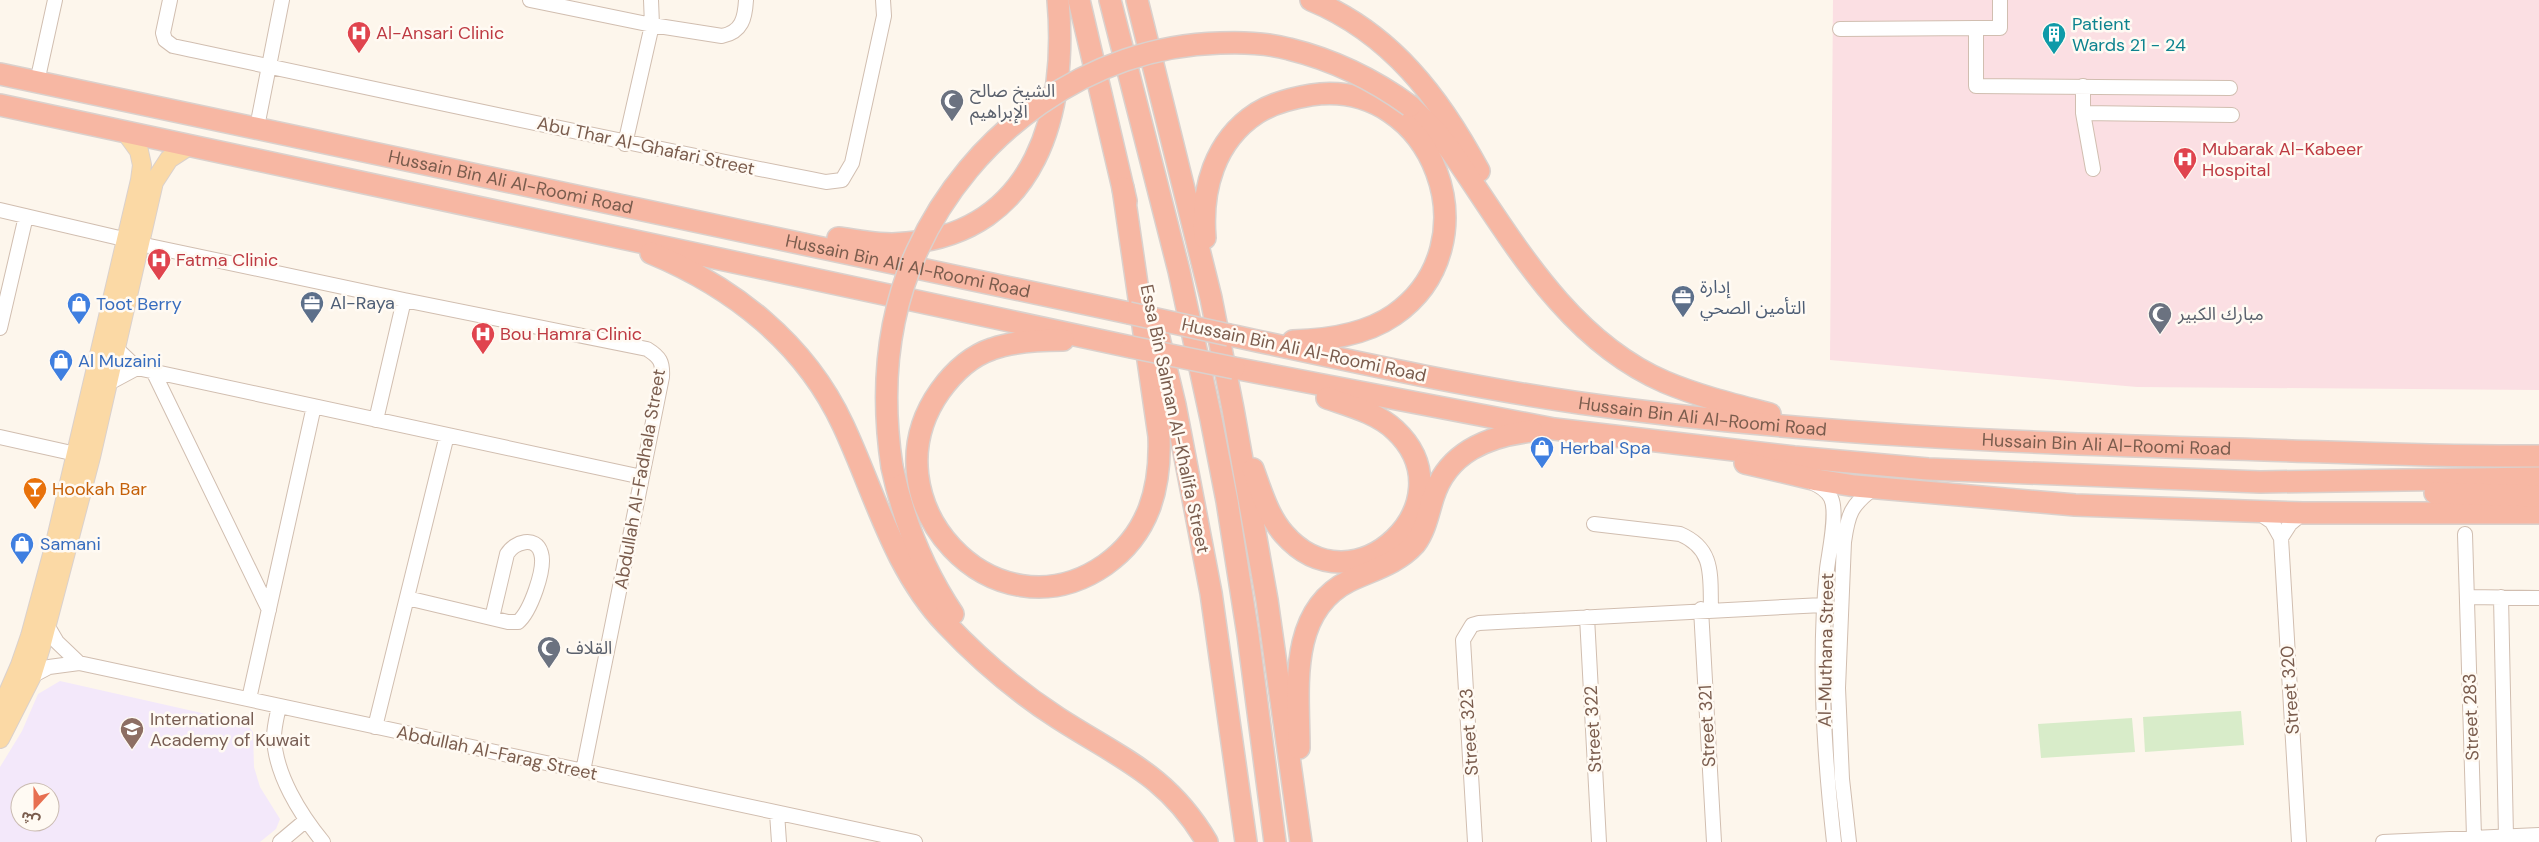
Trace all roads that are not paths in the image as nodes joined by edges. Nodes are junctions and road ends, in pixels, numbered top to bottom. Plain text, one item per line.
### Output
1 (55, 0) edge
2 (170, 0) edge
3 (282, 0) edge
4 (530, 0) edge
5 (651, 0) edge
6 (746, 0) edge
7 (883, 0) edge
8 (1058, 0) edge
9 (1079, 0) edge
10 (1110, 0) edge
11 (1137, 0) edge
12 (1311, 0) edge
13 (2000, 0) edge
14 (652, 25) junction
15 (1976, 28) junction
16 (1840, 29) dead end
17 (269, 66) junction
18 (0, 74) edge
19 (37, 82) junction
20 (2083, 86) junction
21 (2230, 88) dead end
22 (0, 105) edge
23 (2083, 113) junction
24 (2232, 115) dead end
25 (257, 127) junction
26 (126, 133) junction
27 (625, 144) junction
28 (189, 146) junction
29 (2093, 169) dead end
30 (1123, 188) junction
31 (597, 200) junction
32 (0, 210) edge
33 (26, 216) junction
34 (602, 233) junction
35 (1512, 239) junction
36 (134, 242) junction
37 (1211, 298) junction
38 (404, 300) junction
39 (0, 328) edge
40 (1094, 339) junction
41 (1260, 342) junction
42 (116, 348) junction
43 (136, 368) junction
44 (153, 371) junction
45 (1258, 373) junction
46 (109, 383) junction
47 (314, 406) junction
48 (1233, 409) junction
49 (376, 420) junction
50 (1826, 428) junction
51 (1554, 429) junction
52 (447, 435) junction
53 (0, 437) edge
54 (2539, 442) edge
55 (1670, 444) junction
56 (2325, 451) junction
57 (83, 455) junction
58 (2539, 456) edge
59 (1799, 476) junction
60 (642, 477) junction
61 (2539, 478) edge
62 (2260, 482) junction
63 (1874, 488) junction
64 (2539, 496) edge
65 (2256, 512) junction
66 (2303, 513) junction
67 (2539, 513) edge
68 (1594, 524) dead end
69 (2465, 534) dead end
70 (2280, 538) junction
71 (2467, 597) junction
72 (407, 598) junction
73 (2501, 598) junction
74 (2539, 598) edge
75 (1823, 605) junction
76 (1706, 609) junction
77 (269, 610) junction
78 (1587, 616) junction
79 (492, 618) junction
80 (47, 625) junction
81 (79, 663) junction
82 (32, 676) junction
83 (1005, 678) junction
84 (249, 700) junction
85 (279, 706) junction
86 (0, 711) edge
87 (375, 726) junction
88 (0, 739) edge
89 (583, 771) junction
90 (777, 813) junction
91 (305, 821) junction
92 (2539, 835) edge
93 (1300, 836) edge
94 (2506, 836) junction
95 (889, 839) edge
96 (2479, 839) edge
97 (280, 842) edge
98 (322, 842) edge
99 (779, 842) edge
100 (915, 842) edge
101 (1207, 842) edge
102 (1246, 842) edge
103 (1275, 842) edge
104 (1475, 842) edge
105 (1599, 842) edge
106 (1714, 842) edge
107 (1834, 842) edge
108 (1849, 842) edge
109 (2300, 842) edge
110 (2382, 842) edge

1 - 19 street
2 - 17 street, Abu Thar Al-Ghafari Street
3 - 17 street
4 - 14 street
5 - 14 street
6 - 14 street
7 - 27 street, Abu Thar Al-Ghafari Street
8 - 31 highway
9 - 30 highway, Essa Bin Salman Al-Khalifa Street
10 - 103 highway, Essa Bin Salman Al-Khalifa Street
11 - 37 highway
12 - 35 highway
13 - 15 street
14 - 27 street
15 - 16 street
15 - 20 street
17 - 25 street
17 - 27 street, Abu Thar Al-Ghafari Street
18 - 19 highway, Hussain Bin Ali Al-Roomi Road
19 - 25 highway, Hussain Bin Ali Al-Roomi Road
20 - 21 street
20 - 23 street
22 - 26 highway, Hussain Bin Ali Al-Roomi Road
23 - 24 street
23 - 29 street
25 - 31 highway, Hussain Bin Ali Al-Roomi Road
26 - 28 highway, Hussain Bin Ali Al-Roomi Road
26 - 36 main road
28 - 34 highway, Hussain Bin Ali Al-Roomi Road
28 - 36 main road
30 - 40 highway
30 - 102 highway, Essa Bin Salman Al-Khalifa Street
31 - 41 highway, Hussain Bin Ali Al-Roomi Road, bridge
32 - 33 street, Abdullah Al-Fadhala Street
33 - 36 street, Abdullah Al-Fadhala Street
33 - 39 street
34 - 40 highway, Hussain Bin Ali Al-Roomi Road
34 - 83 highway
35 - 50 highway
35 - 83 highway, bridge
36 - 38 street, Abdullah Al-Fadhala Street
36 - 42 main road
36 - 57 main road
37 - 41 highway
37 - 48 highway
38 - 49 street
38 - 60 street, Abdullah Al-Fadhala Street
40 - 45 highway, Hussain Bin Ali Al-Roomi Road, bridge
41 - 50 highway, Hussain Bin Ali Al-Roomi Road
42 - 43 street
42 - 46 main road
43 - 44 street
43 - 46 street
44 - 47 street
44 - 77 street
45 - 48 highway
45 - 51 highway, Hussain Bin Ali Al-Roomi Road
46 - 57 main road
47 - 49 street
47 - 77 street
48 - 93 highway
49 - 52 street
50 - 56 highway, Hussain Bin Ali Al-Roomi Road
51 - 55 highway, Hussain Bin Ali Al-Roomi Road
51 - 93 highway
52 - 60 street
52 - 72 street
53 - 57 street
54 - 56 highway
55 - 59 highway
55 - 62 highway, Hussain Bin Ali Al-Roomi Road
56 - 58 highway, Hussain Bin Ali Al-Roomi Road
57 - 80 main road
57 - 86 main road
59 - 63 highway
59 - 75 street, Al-Muthana Street
60 - 89 street, Abdullah Al-Fadhala Street
61 - 62 highway, Hussain Bin Ali Al-Roomi Road
62 - 64 highway
63 - 65 highway
63 - 108 street, Al-Muthana Street
65 - 66 highway
65 - 70 street
66 - 67 highway
66 - 70 street
68 - 76 street, Street 321
69 - 71 street, Street 283
70 - 109 street, Street 320
71 - 73 street
71 - 96 street, Street 283
72 - 79 street
72 - 87 street
73 - 74 street
73 - 94 street, Street 283
75 - 76 street
75 - 107 street, Al-Muthana Street
76 - 78 street
76 - 106 street, Street 321
77 - 84 street
78 - 104 street, Street 323
78 - 105 street, Street 322
79 - 79 street
80 - 81 street
80 - 82 main road
81 - 82 street, Abdullah Al-Farag Street
81 - 84 street, Abdullah Al-Farag Street
82 - 88 main road
83 - 101 highway
84 - 85 street, Abdullah Al-Farag Street
85 - 87 street, Abdullah Al-Farag Street
85 - 91 street
87 - 89 street, Abdullah Al-Farag Street
89 - 90 street, Abdullah Al-Farag Street
90 - 95 street, Abdullah Al-Farag Street
90 - 99 street
91 - 97 street
91 - 98 street
92 - 94 street
94 - 96 street
95 - 100 street, Abdullah Al-Farag Street
96 - 110 street

